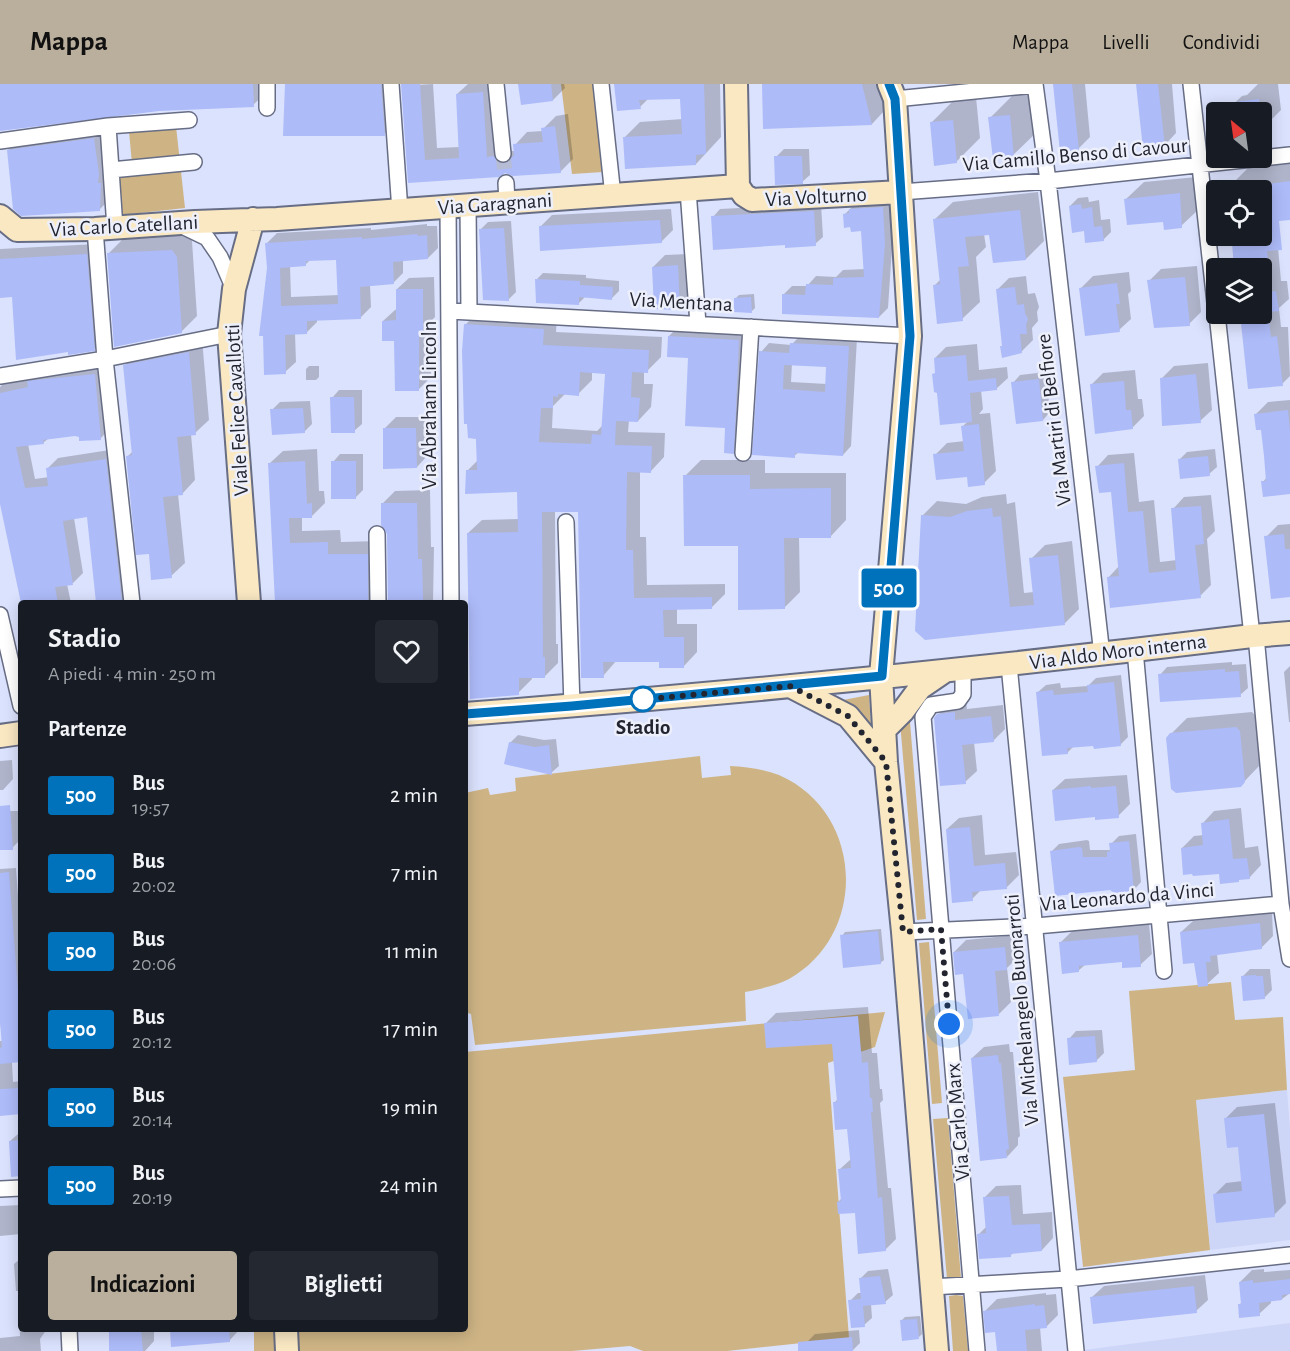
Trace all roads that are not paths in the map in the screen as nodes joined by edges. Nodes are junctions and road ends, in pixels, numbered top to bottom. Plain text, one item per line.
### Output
1 (267, 84) edge
2 (391, 84) edge
3 (496, 84) edge
4 (601, 84) edge
5 (736, 84) edge
6 (1035, 84) edge
7 (1191, 84) edge
8 (892, 92) edge
9 (267, 108) dead end
10 (189, 120) dead end
11 (108, 126) junction
12 (0, 141) edge
13 (503, 154) tunnel mouth
14 (1290, 155) edge
15 (194, 162) dead end
16 (1200, 165) junction
17 (111, 170) junction
18 (1048, 181) junction
19 (738, 186) junction
20 (688, 190) junction
21 (901, 192) junction
22 (613, 196) junction
23 (458, 206) junction
24 (400, 211) junction
25 (0, 216) edge
26 (253, 219) junction
27 (178, 224) junction
28 (105, 228) junction
29 (1211, 258) edge
30 (234, 289) junction
31 (450, 311) junction
32 (469, 311) junction
33 (698, 324) junction
34 (1218, 324) edge
35 (751, 327) junction
36 (229, 334) junction
37 (910, 336) junction
38 (105, 359) junction
39 (0, 376) edge
40 (743, 453) dead end
41 (566, 522) dead end
42 (377, 534) dead end
43 (132, 600) edge
44 (249, 600) edge
45 (378, 600) edge
46 (451, 600) edge
47 (0, 615) edge
48 (1290, 633) edge
49 (1254, 636) junction
50 (1135, 650) junction
51 (1102, 655) junction
52 (1009, 665) junction
53 (954, 670) junction
54 (882, 676) junction
55 (790, 686) junction
56 (18, 693) edge
57 (572, 706) junction
58 (468, 714) edge
59 (884, 730) junction
60 (18, 733) edge
61 (0, 735) edge
62 (886, 762) junction
63 (1281, 904) junction
64 (1160, 915) junction
65 (1036, 926) junction
66 (941, 929) junction
67 (903, 932) junction
68 (1290, 959) edge
69 (1164, 971) dead end
70 (18, 1188) edge
71 (0, 1189) edge
72 (1290, 1255) edge
73 (1068, 1279) junction
74 (972, 1285) junction
75 (931, 1287) junction
76 (69, 1332) edge
77 (286, 1332) edge
78 (70, 1351) edge
79 (287, 1351) edge
80 (937, 1351) edge
81 (977, 1351) edge
82 (1076, 1351) edge

1 - 9 street
2 - 24 street
3 - 13 street
4 - 22 street
5 - 19 street
6 - 8 street
6 - 18 street, Via Martiri di Belfiore
7 - 16 street
8 - 21 street, Via Carlo Marx
10 - 11 street
11 - 12 street
11 - 17 street
14 - 16 street, Via Camillo Benso di Cavour
15 - 17 street
16 - 18 street, Via Camillo Benso di Cavour
16 - 29 street
17 - 28 street
18 - 21 street, Via Camillo Benso di Cavour
18 - 51 street, Via Martiri di Belfiore
19 - 20 street, Via Garagnani
19 - 21 street, Via Volturno
20 - 22 street, Via Garagnani
20 - 33 street
21 - 37 street, Via Carlo Marx
22 - 23 street, Via Garagnani
23 - 24 street, Via Garagnani
23 - 31 street, Via Abraham Lincoln
23 - 32 street, Via Abraham Lincoln
24 - 26 street, Via Garagnani
25 - 28 street, Via Carlo Catellani
26 - 27 street, Via Carlo Catellani
26 - 30 street, Viale Felice Cavallotti
27 - 28 street, Via Carlo Catellani
27 - 30 street
28 - 38 street
30 - 36 street, Viale Felice Cavallotti
31 - 32 street, Via Mentana
31 - 46 street, Via Abraham Lincoln
32 - 33 street, Via Mentana
33 - 35 street, Via Mentana
34 - 49 street
35 - 37 street, Via Mentana
35 - 40 street
36 - 38 street
36 - 44 street, Viale Felice Cavallotti
37 - 54 street, Via Carlo Marx
38 - 39 street
38 - 43 street
41 - 57 street
42 - 45 street
47 - 56 street
48 - 49 street, Via Aldo Moro interna
49 - 50 street, Via Aldo Moro interna
49 - 63 street
50 - 51 street, Via Aldo Moro interna
50 - 64 street
51 - 52 street, Via Aldo Moro interna
52 - 53 street, Via Aldo Moro interna
52 - 65 street, Via Michelangelo Buonarroti
53 - 54 street, Via Aldo Moro interna
53 - 59 street, Via Aldo Moro interna
53 - 66 street, Via Carlo Marx
54 - 55 street, Via Aldo Moro interna
54 - 59 street, Via Carlo Marx
55 - 57 street
55 - 62 street
57 - 58 street
59 - 62 street, Via Carlo Marx
60 - 61 street
62 - 67 street, Via Carlo Marx
63 - 64 street, Via Leonardo da Vinci
63 - 68 street
64 - 65 street, Via Leonardo da Vinci
64 - 69 street
65 - 66 street, Via Leonardo da Vinci
65 - 73 street, Via Michelangelo Buonarroti
66 - 67 street, Via Leonardo da Vinci
66 - 74 street, Via Carlo Marx
67 - 75 street, Via Carlo Marx
70 - 71 street
72 - 73 street
73 - 74 street
73 - 82 street, Via Michelangelo Buonarroti
74 - 75 street
74 - 81 street, Via Carlo Marx
75 - 80 street, Via Carlo Marx
76 - 78 street
77 - 79 street

